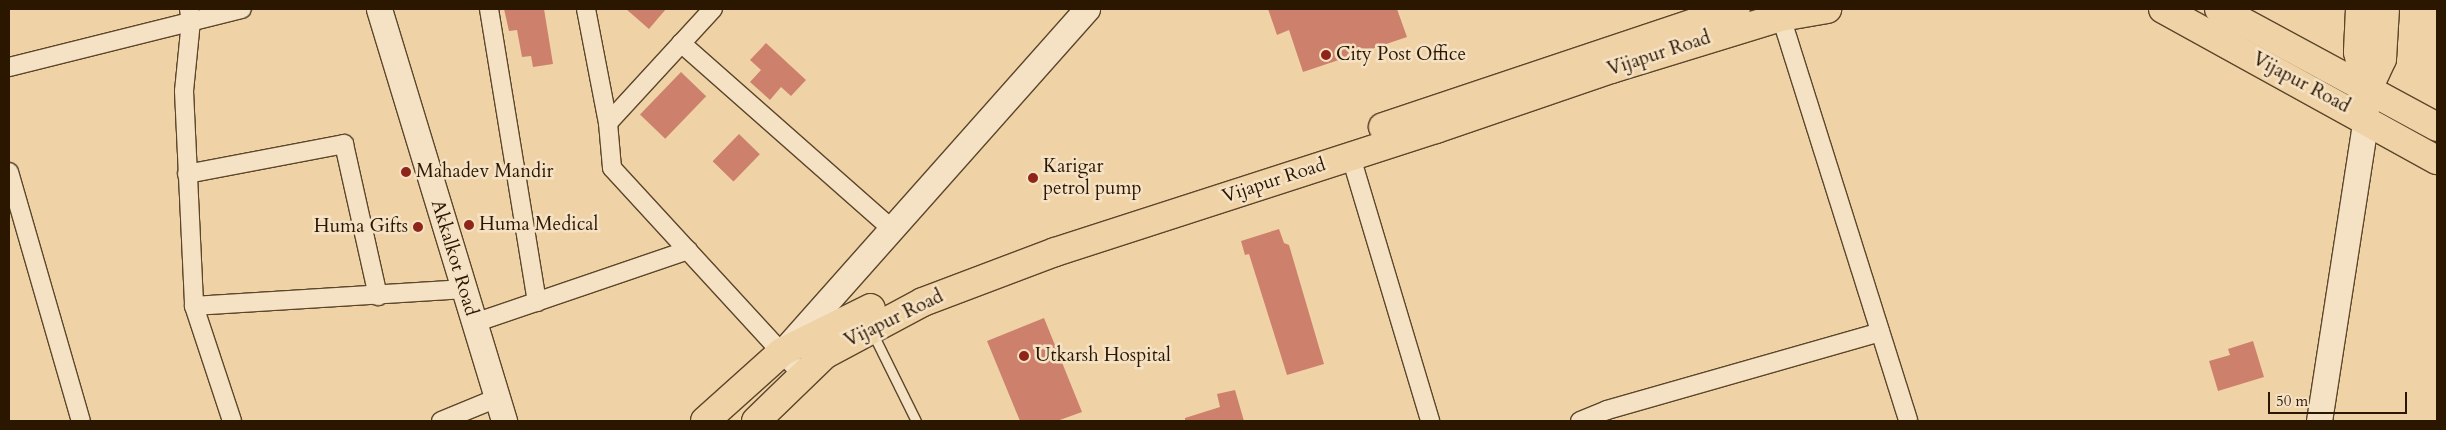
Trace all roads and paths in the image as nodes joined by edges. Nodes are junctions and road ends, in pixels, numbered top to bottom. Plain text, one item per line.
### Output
1 (242, 9) edge
2 (379, 9) edge
3 (489, 9) edge
4 (586, 9) edge
5 (713, 9) edge
6 (1087, 9) edge
7 (1736, 9) edge
8 (1827, 9) edge
9 (2163, 9) edge
10 (2219, 9) edge
11 (2360, 9) edge
12 (2385, 9) edge
13 (190, 15) edge
14 (1781, 17) junction
15 (681, 43) junction
16 (9, 67) edge
17 (2367, 91) junction
18 (2366, 118) junction
19 (608, 124) junction
20 (2437, 127) edge
21 (1351, 157) junction
22 (2437, 160) edge
23 (9, 172) edge
24 (187, 174) junction
25 (893, 230) junction
26 (688, 250) junction
27 (464, 289) junction
28 (378, 296) junction
29 (536, 302) junction
30 (194, 306) junction
31 (474, 323) junction
32 (870, 328) junction
33 (1880, 332) junction
34 (782, 352) junction
35 (803, 376) junction
36 (500, 410) edge
37 (81, 421) edge
38 (232, 421) edge
39 (441, 421) edge
40 (704, 421) edge
41 (756, 421) edge
42 (916, 421) edge
43 (1430, 421) edge
44 (1580, 421) edge
45 (1908, 421) edge
46 (2319, 421) edge

1 - 13 street
2 - 27 street, Akkalkot Road
3 - 29 street
4 - 19 street
5 - 15 street
6 - 25 street
7 - 34 main road, Vijapur Road
8 - 14 main road, Vijapur Road
9 - 18 main road, Vijapur Road
10 - 17 main road, Vijapur Road
11 - 17 main road
12 - 17 main road
13 - 16 street
13 - 24 street
14 - 21 main road, Vijapur Road
14 - 33 street
15 - 19 street
15 - 25 street
17 - 18 main road
17 - 20 main road, Vijapur Road
18 - 22 main road, Vijapur Road
18 - 46 street
19 - 26 street
21 - 32 main road, Vijapur Road
21 - 43 street
23 - 37 street
24 - 28 street
24 - 30 street
25 - 34 street
26 - 29 street
26 - 34 street
27 - 28 street
27 - 31 street, Akkalkot Road
28 - 30 street
29 - 31 street
30 - 38 street
31 - 36 street, Akkalkot Road
32 - 35 main road, Vijapur Road
32 - 42 lane
33 - 44 street
33 - 45 street
34 - 35 street
34 - 40 main road, Vijapur Road
35 - 41 main road, Vijapur Road
36 - 39 street

